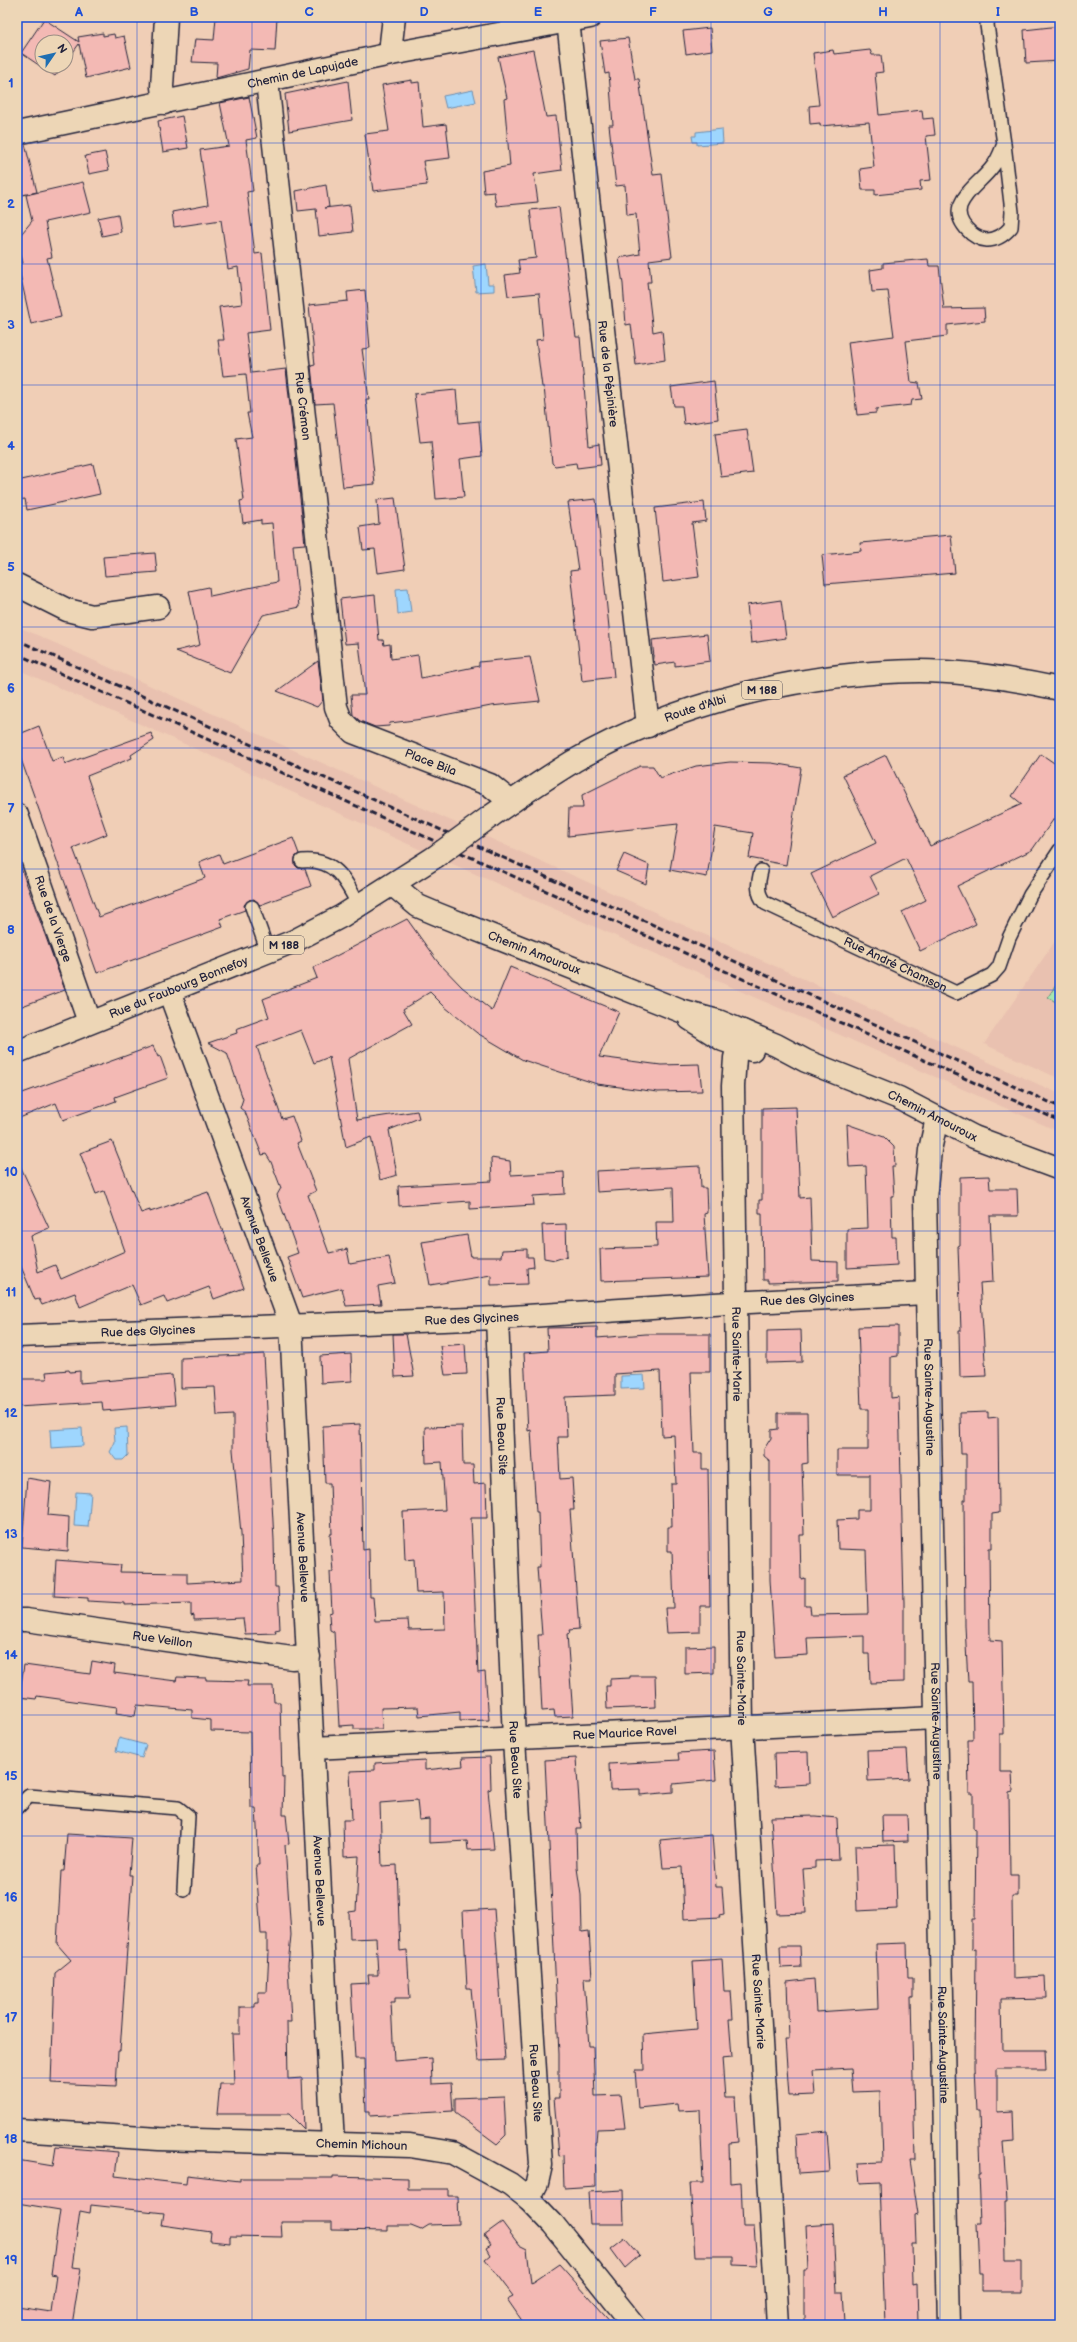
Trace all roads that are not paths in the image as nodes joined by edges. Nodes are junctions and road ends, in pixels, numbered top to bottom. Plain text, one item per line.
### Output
1 (166, 17) edge
2 (394, 17) edge
3 (590, 17) edge
4 (988, 17) edge
5 (568, 21) junction
6 (391, 54) junction
7 (268, 81) junction
8 (164, 103) junction
9 (17, 133) edge
10 (1004, 144) junction
11 (17, 585) edge
12 (158, 607) dead end
13 (1060, 689) edge
14 (648, 726) junction
15 (347, 728) joint
16 (511, 802) junction
17 (17, 815) edge
18 (1060, 850) edge
19 (302, 861) dead end
20 (426, 862) joint
21 (761, 871) dead end
22 (393, 885) junction
23 (359, 906) junction
24 (252, 907) dead end
25 (268, 952) junction
26 (169, 991) junction
27 (89, 1022) junction
28 (740, 1039) junction
29 (17, 1052) edge
30 (937, 1118) junction
31 (1060, 1169) edge
32 (926, 1293) junction
33 (736, 1303) junction
34 (497, 1318) junction
35 (291, 1325) junction
36 (17, 1336) edge
37 (17, 1620) edge
38 (309, 1657) junction
39 (936, 1718) junction
40 (742, 1726) junction
41 (514, 1740) junction
42 (313, 1748) junction
43 (17, 1808) edge
44 (184, 1890) dead end
45 (17, 2130) edge
46 (333, 2145) junction
47 (529, 2199) junction
48 (634, 2325) edge
49 (778, 2325) edge
50 (949, 2325) edge

1 - 8 street
2 - 6 street
3 - 5 street, Chemin de Lapujade
4 - 10 lane
5 - 6 street, Chemin de Lapujade
5 - 14 street, Rue de la Pépinière
6 - 7 street, Chemin de Lapujade
7 - 8 street, Chemin de Lapujade
7 - 15 street, Rue Crémon
8 - 9 street, Chemin de Lapujade
10 - 10 lane
11 - 12 street
13 - 14 street, Route d'Albi / M 188
14 - 16 street, Route d'Albi / M 188
15 - 16 street, Place Bila
16 - 20 street, Route d'Albi / M 188, bridge
17 - 27 street, Rue de la Vierge
18 - 21 lane, Rue André Chamson
19 - 23 lane
20 - 22 street, Rue du Faubourg Bonnefoy / M 188
22 - 23 street, Rue du Faubourg Bonnefoy / M 188
22 - 28 street, Chemin Amouroux
23 - 25 street, Rue du Faubourg Bonnefoy / M 188
24 - 25 lane
25 - 26 street, Rue du Faubourg Bonnefoy / M 188
26 - 27 street, Rue du Faubourg Bonnefoy / M 188
26 - 35 street, Avenue Bellevue
27 - 29 street, Rue du Faubourg Bonnefoy / M 188
28 - 30 street, Chemin Amouroux
28 - 33 street, Rue Sainte-Marie
30 - 31 street, Chemin Amouroux
30 - 32 street, Rue Sainte-Augustine
32 - 33 street, Rue des Glycines
32 - 39 street, Rue Sainte-Augustine
33 - 34 street, Rue des Glycines
33 - 40 street, Rue Sainte-Marie
34 - 35 street, Rue des Glycines
34 - 41 street, Rue Beau Site
35 - 36 street, Rue des Glycines
35 - 38 street, Avenue Bellevue
37 - 38 street, Rue Veillon
38 - 42 street, Avenue Bellevue
39 - 40 street, Rue Maurice Ravel
39 - 50 street, Rue Sainte-Augustine
40 - 41 street, Rue Maurice Ravel
40 - 49 street, Rue Sainte-Marie
41 - 42 street, Rue Maurice Ravel
41 - 47 street, Rue Beau Site
42 - 46 street, Avenue Bellevue
43 - 44 lane
45 - 46 street, Chemin Michoun
46 - 47 street, Chemin Michoun
47 - 48 street, Chemin Michoun

